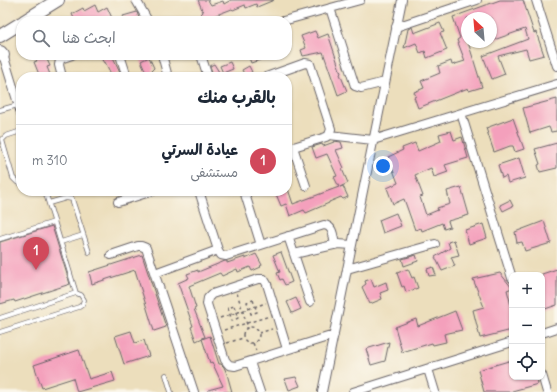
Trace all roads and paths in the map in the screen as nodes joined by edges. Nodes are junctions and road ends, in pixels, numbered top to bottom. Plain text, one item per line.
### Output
1 (58, 0) edge
2 (136, 0) edge
3 (360, 0) edge
4 (402, 0) edge
5 (476, 0) edge
6 (536, 0) edge
7 (330, 8) junction
8 (32, 16) edge
9 (145, 16) edge
10 (292, 19) edge
11 (16, 26) edge
12 (396, 26) junction
13 (0, 36) edge
14 (1, 51) edge
15 (60, 60) edge
16 (122, 60) edge
17 (163, 60) edge
18 (203, 60) edge
19 (557, 66) edge
20 (61, 72) edge
21 (125, 72) edge
22 (167, 72) edge
23 (206, 72) edge
24 (280, 72) edge
25 (385, 82) junction
26 (557, 84) edge
27 (16, 97) edge
28 (16, 109) edge
29 (0, 110) edge
30 (461, 113) junction
31 (16, 133) edge
32 (329, 135) junction
33 (373, 140) junction
34 (292, 147) edge
35 (292, 153) edge
36 (16, 181) edge
37 (306, 186) dead end
38 (47, 196) edge
39 (137, 196) edge
40 (201, 196) edge
41 (246, 196) edge
42 (118, 202) dead end
43 (49, 203) junction
44 (54, 222) junction
45 (83, 235) junction
46 (288, 236) junction
47 (0, 239) edge
48 (61, 242) junction
49 (435, 244) dead end
50 (261, 245) junction
51 (335, 245) junction
52 (352, 245) junction
53 (218, 250) junction
54 (89, 252) dead end
55 (294, 254) junction
56 (111, 255) dead end
57 (347, 269) junction
58 (510, 272) edge
59 (155, 273) junction
60 (235, 287) junction
61 (76, 293) junction
62 (272, 301) junction
63 (310, 302) dead end
64 (255, 306) junction
65 (249, 308) junction
66 (243, 310) junction
67 (236, 312) junction
68 (230, 314) junction
69 (276, 314) junction
70 (0, 318) edge
71 (212, 320) junction
72 (247, 323) junction
73 (280, 326) junction
74 (248, 328) junction
75 (557, 328) edge
76 (0, 332) edge
77 (216, 332) junction
78 (545, 332) edge
79 (259, 333) junction
80 (334, 335) junction
81 (243, 338) junction
82 (509, 343) edge
83 (220, 345) junction
84 (287, 350) junction
85 (250, 362) junction
86 (428, 369) junction
87 (166, 375) dead end
88 (543, 380) edge
89 (171, 392) edge
90 (194, 392) edge
91 (260, 392) edge
92 (322, 392) edge
93 (353, 392) edge
94 (435, 392) edge
95 (547, 392) edge

1 - 8 main road
2 - 9 street
3 - 7 street
4 - 12 street
5 - 12 street
6 - 19 street
7 - 10 street
7 - 25 street
11 - 13 main road
12 - 25 street
14 - 27 street
15 - 20 street
16 - 21 street
17 - 22 street
18 - 23 street
24 - 32 street
25 - 33 street
26 - 30 street
28 - 29 lane
30 - 33 street
30 - 58 street
31 - 36 lane
32 - 33 street
32 - 34 street
33 - 52 street
35 - 37 street
38 - 43 lane
39 - 42 street
40 - 53 street
41 - 50 street
43 - 44 lane
43 - 45 lane
44 - 47 lane
44 - 48 lane
45 - 48 lane
45 - 54 lane
46 - 50 street
46 - 51 street
46 - 55 street
48 - 61 lane
49 - 57 street
50 - 53 street
51 - 52 street
51 - 55 street
52 - 57 street
53 - 59 street
55 - 63 street
56 - 59 street
57 - 80 street
59 - 90 street
60 - 62 street
60 - 66 path
60 - 71 street
61 - 70 lane
61 - 76 lane
62 - 64 path
62 - 69 street
64 - 65 path
64 - 65 path
64 - 65 path
65 - 66 path
66 - 67 path
66 - 72 path
67 - 68 path
67 - 68 path
67 - 68 path
68 - 71 path
69 - 72 path
69 - 73 street
71 - 77 street
72 - 74 path
72 - 77 path
73 - 79 path
73 - 84 street
74 - 79 path
74 - 81 path
75 - 78 street
77 - 83 street
79 - 81 path
80 - 84 street
80 - 92 street
81 - 83 path
82 - 86 street
83 - 85 street
84 - 85 street
85 - 91 street
86 - 93 street
86 - 94 street
87 - 89 lane
88 - 95 street

